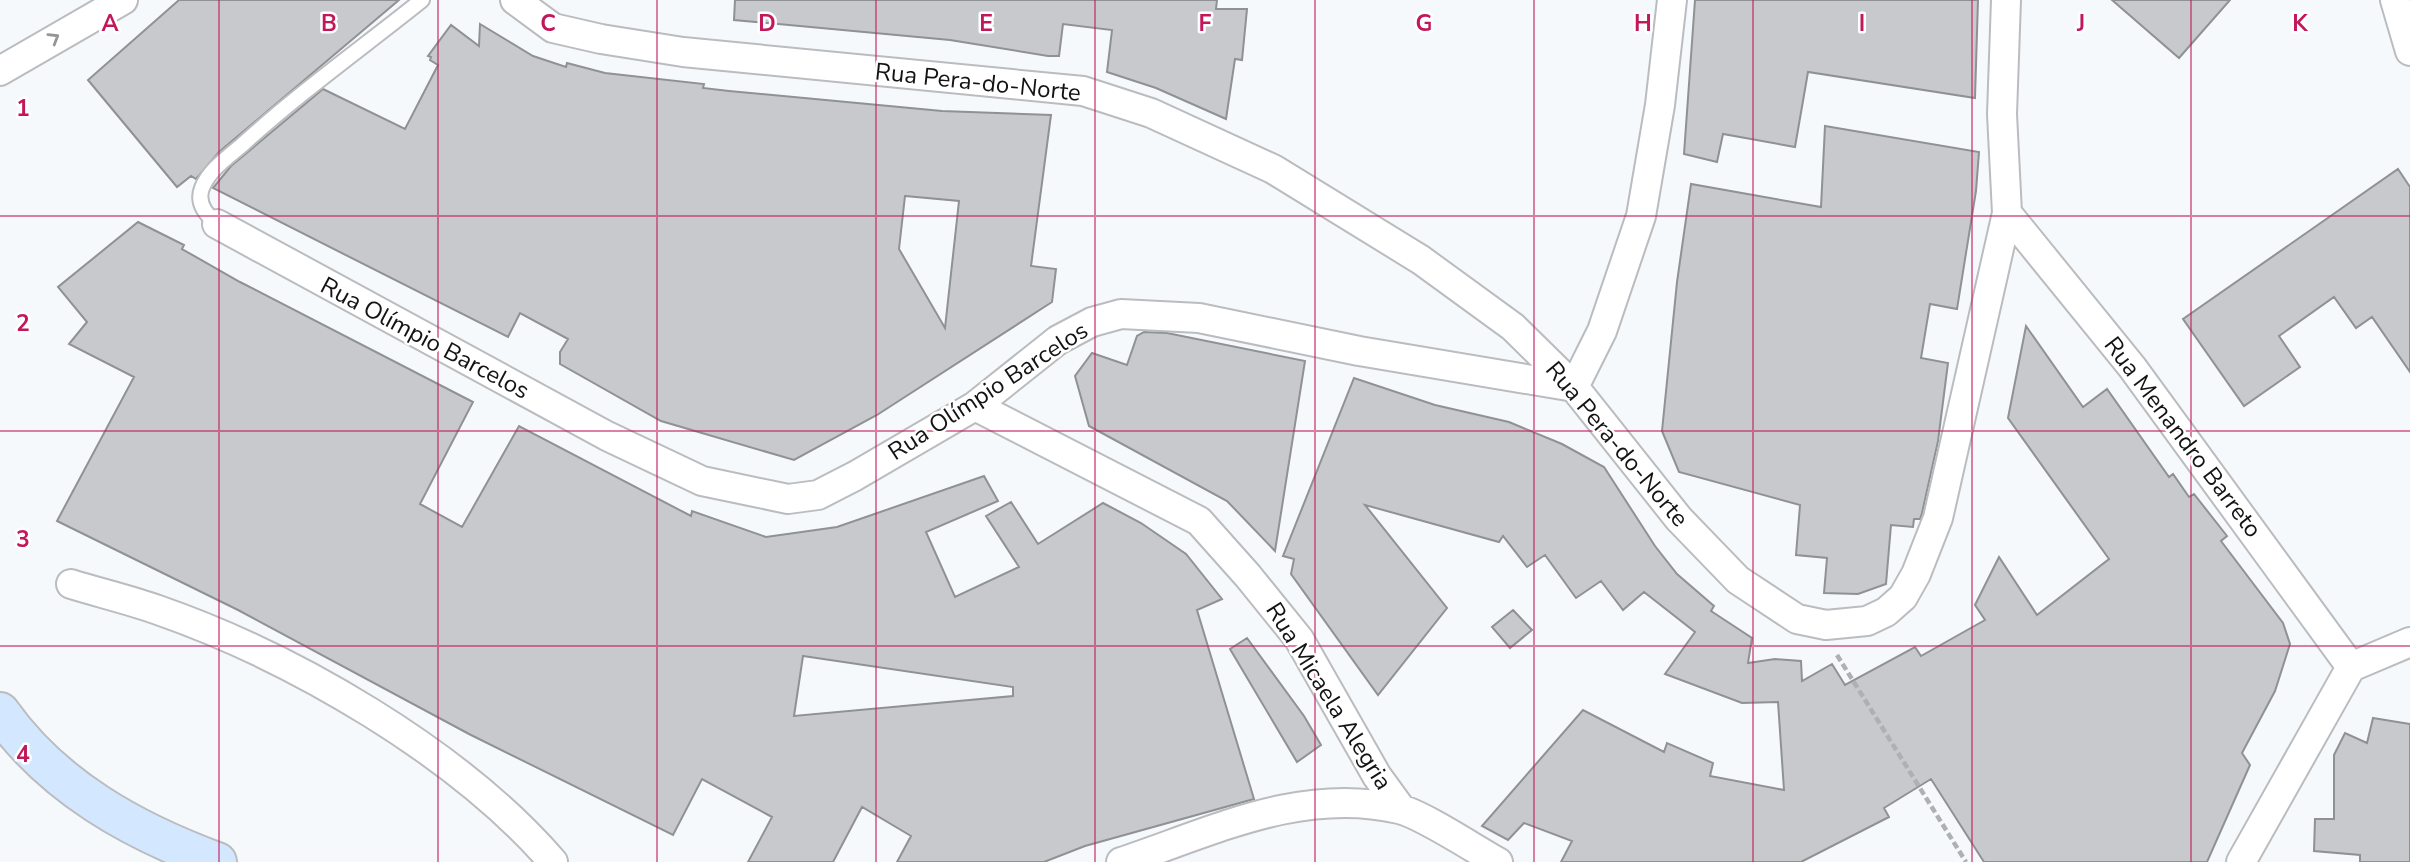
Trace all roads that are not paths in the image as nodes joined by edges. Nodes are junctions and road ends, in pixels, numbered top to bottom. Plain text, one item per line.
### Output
1 (422, 0) edge
2 (515, 0) edge
3 (1672, 0) edge
4 (2006, 0) edge
5 (2395, 0) edge
6 (105, 2) edge
7 (2410, 51) edge
8 (0, 71) edge
9 (2007, 213) junction
10 (217, 224) joint
11 (1574, 387) junction
12 (975, 406) junction
13 (71, 584) dead end
14 (2410, 642) edge
15 (2351, 667) junction
16 (0, 712) edge
17 (1401, 809) junction
18 (217, 862) edge
19 (553, 862) edge
20 (1121, 862) edge
21 (1498, 862) edge
22 (2241, 862) edge

1 - 10 lane
2 - 11 street, Rua Pera-do-Norte
3 - 11 street
4 - 9 street, Rua Pera-do-Norte
5 - 7 street
8 -> 6 street
9 - 11 street, Rua Pera-do-Norte
9 - 15 street, Rua Menandro Barreto
10 - 12 street, Rua Olímpio Barcelos
11 - 12 street, Rua Olímpio Barcelos
12 - 17 street, Rua Micaela Alegria
13 - 19 street
14 - 15 street
15 - 22 street
16 - 18 main road
17 - 20 street
17 - 21 street

